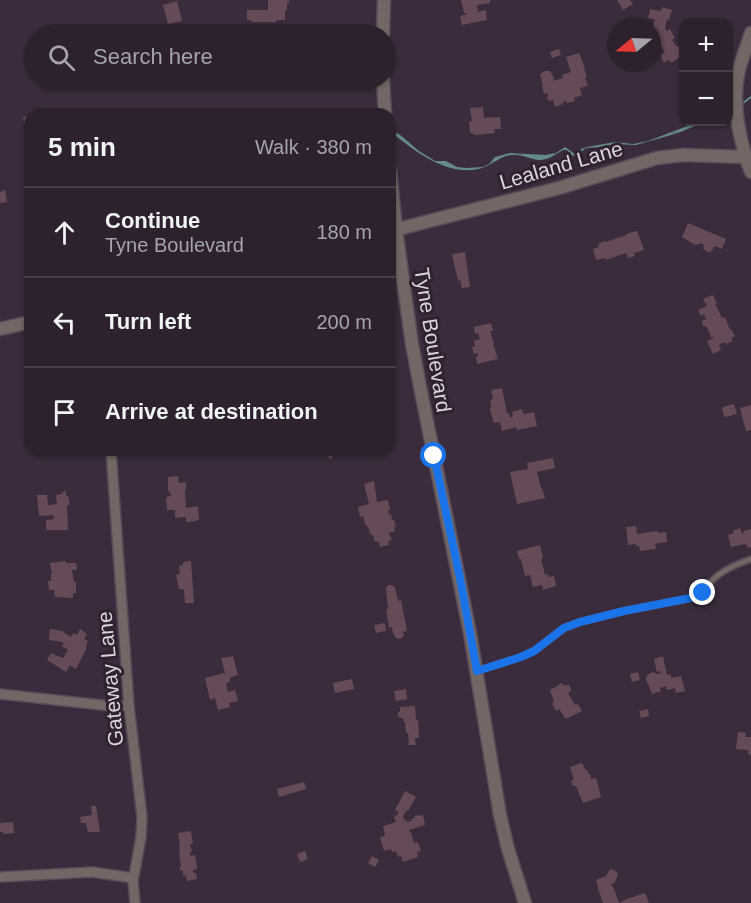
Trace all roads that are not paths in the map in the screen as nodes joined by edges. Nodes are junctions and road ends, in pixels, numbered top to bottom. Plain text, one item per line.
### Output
1 (384, 0) edge
2 (383, 24) edge
3 (751, 33) edge
4 (384, 90) edge
5 (385, 108) edge
6 (746, 157) junction
7 (751, 172) edge
8 (396, 229) edge
9 (396, 247) edge
10 (24, 323) edge
11 (0, 329) edge
12 (111, 456) edge
13 (751, 559) edge
14 (477, 671) junction
15 (0, 694) edge
16 (129, 706) junction
17 (0, 877) edge
18 (133, 878) junction
19 (135, 903) edge
20 (525, 903) edge

1 - 2 street
3 - 6 street
4 - 5 street
6 - 7 street
6 - 8 street, Lealand Lane
9 - 14 street, Tyne Boulevard
10 - 11 street
12 - 16 street, Gateway Lane
13 - 14 lane
14 - 20 street, Tyne Boulevard
15 - 16 street
16 - 18 street, Gateway Lane
17 - 18 street
18 - 19 street, Gateway Lane

